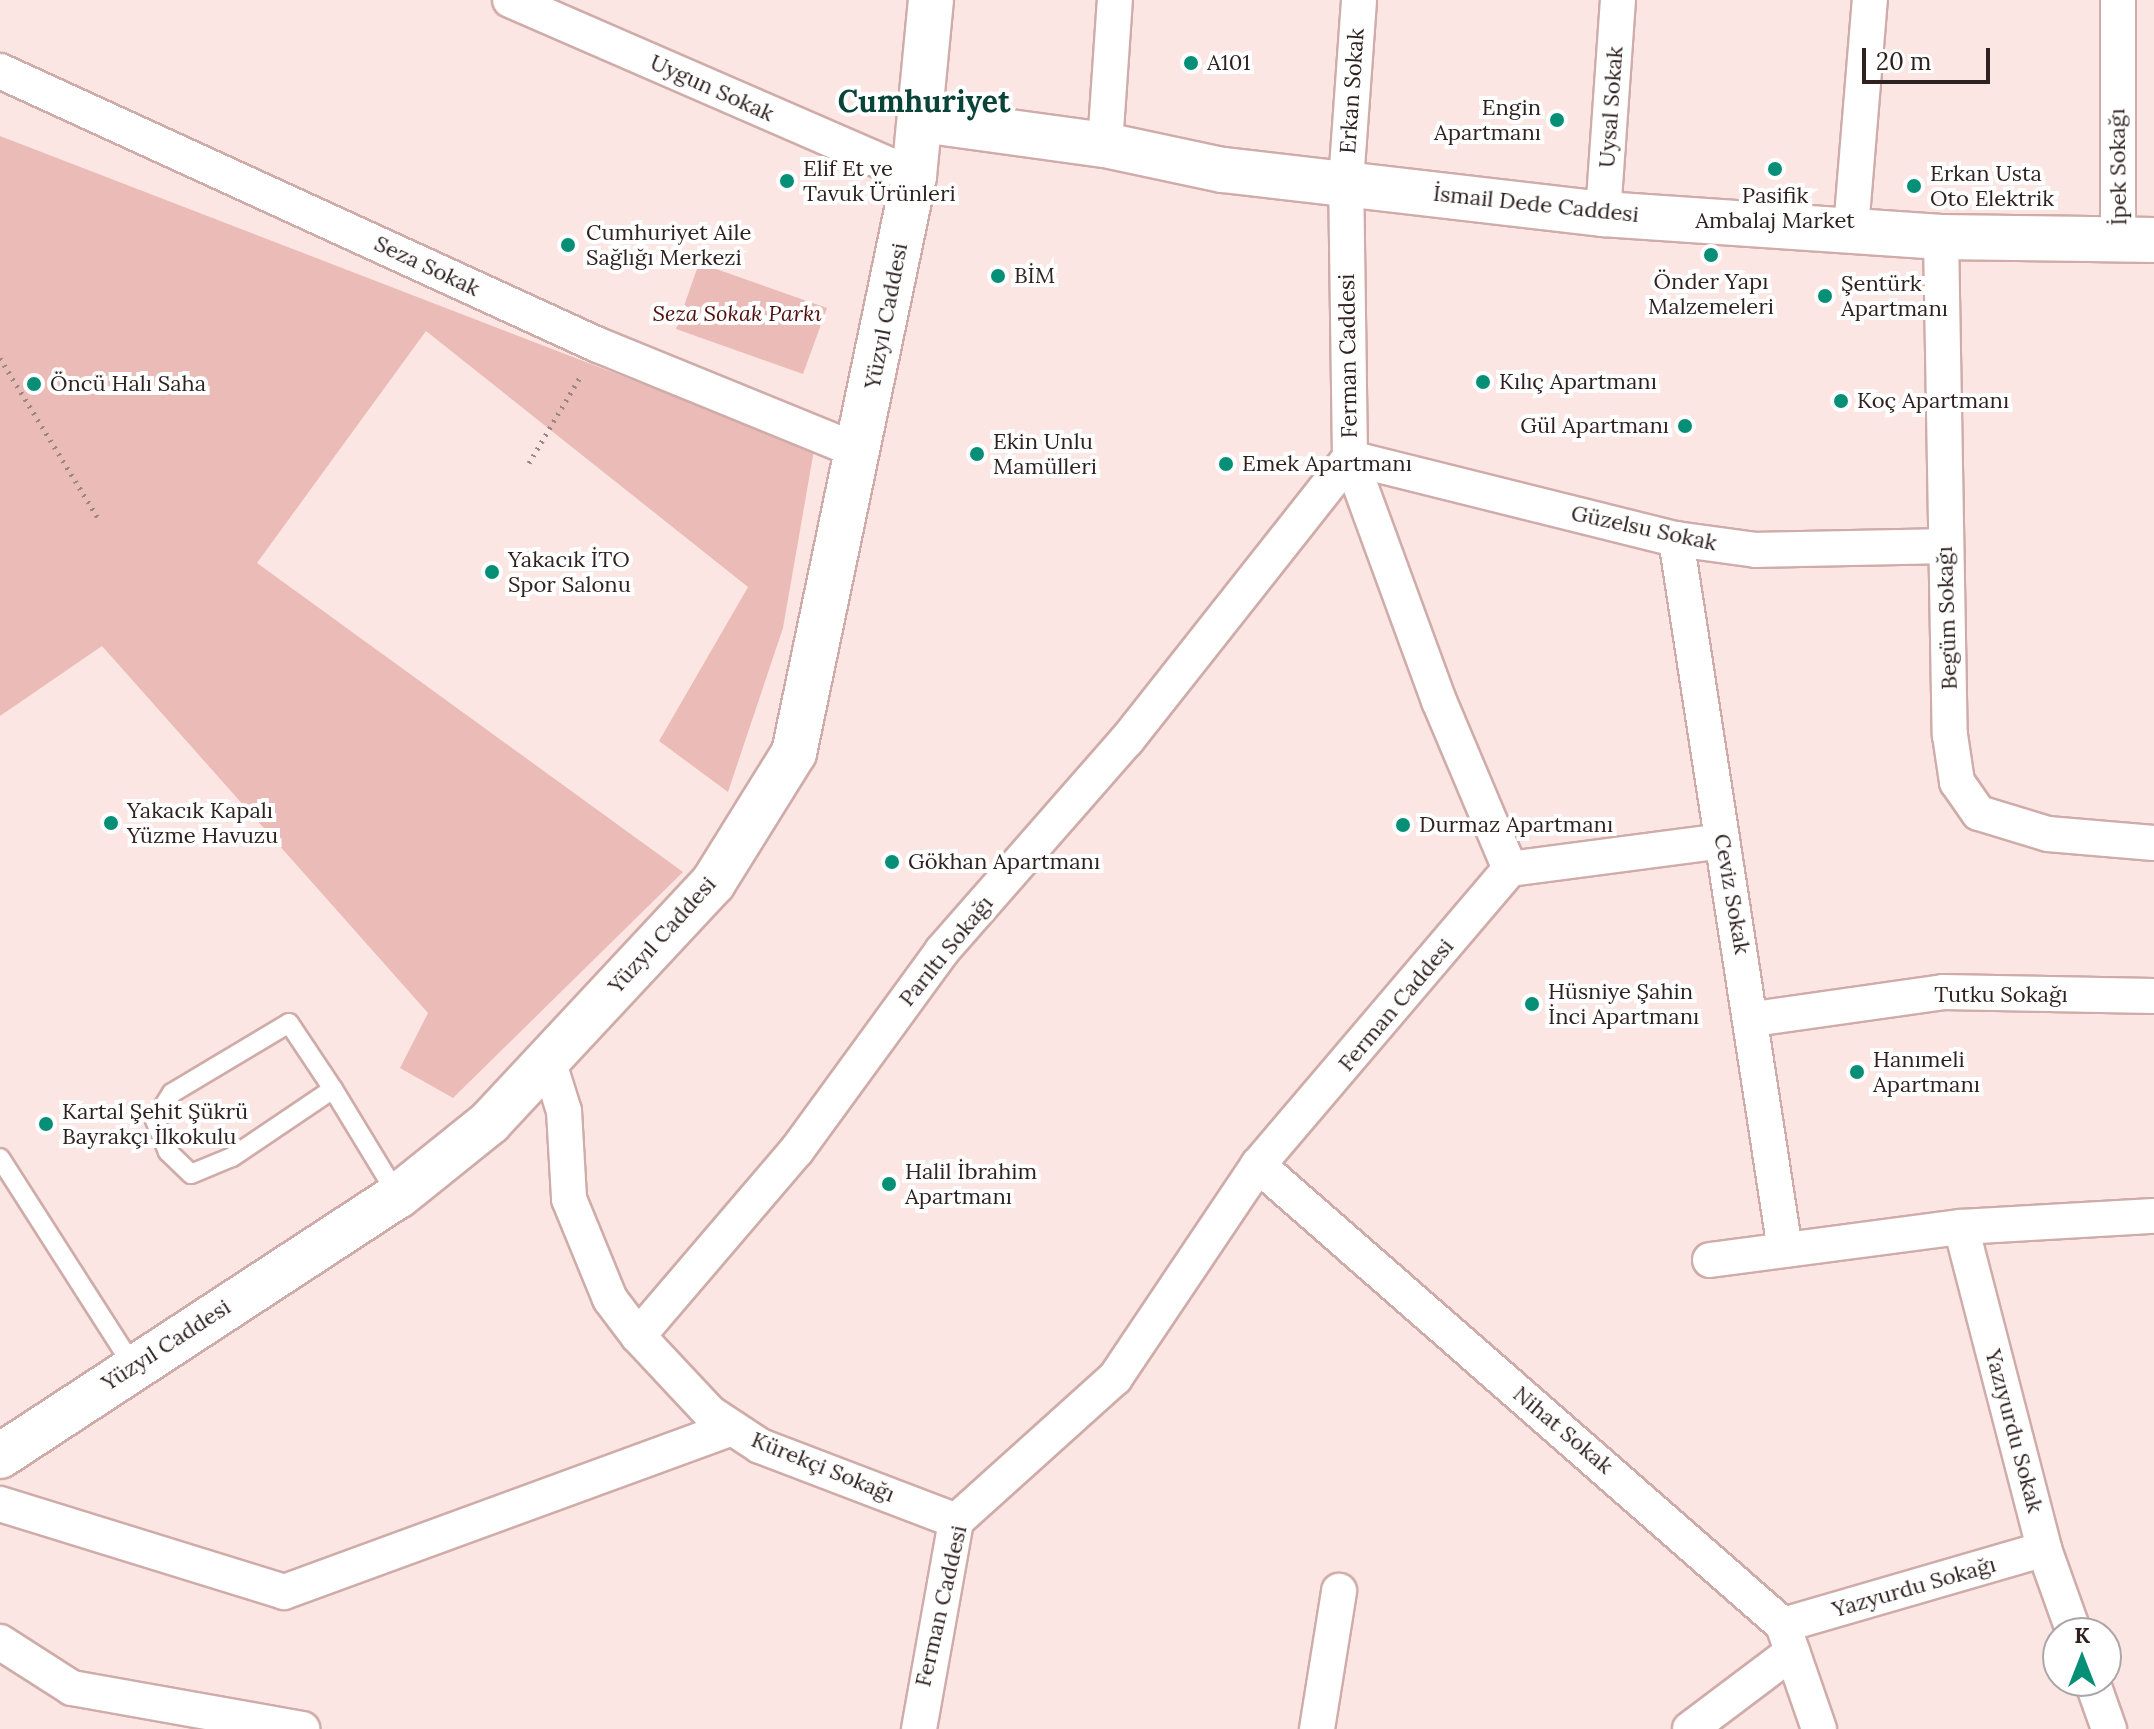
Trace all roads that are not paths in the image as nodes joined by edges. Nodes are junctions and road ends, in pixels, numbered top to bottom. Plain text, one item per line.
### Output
1 (510, 0) edge
2 (931, 0) edge
3 (1115, 0) edge
4 (1359, 0) edge
5 (1618, 0) edge
6 (1870, 0) edge
7 (2118, 0) edge
8 (0, 71) edge
9 (922, 120) junction
10 (1105, 145) junction
11 (914, 176) junction
12 (1346, 182) junction
13 (1603, 214) junction
14 (1851, 229) junction
15 (1941, 237) junction
16 (2136, 239) edge
17 (858, 451) junction
18 (1350, 458) junction
19 (1676, 539) junction
20 (1945, 546) junction
21 (1722, 841) junction
22 (2154, 843) edge
23 (1510, 869) junction
24 (2154, 996) edge
25 (1754, 1019) junction
26 (548, 1060) junction
27 (333, 1089) junction
28 (0, 1158) edge
29 (1258, 1165) junction
30 (398, 1196) junction
31 (2154, 1216) edge
32 (1961, 1227) junction
33 (1785, 1250) junction
34 (1710, 1260) dead end
35 (638, 1336) junction
36 (133, 1366) junction
37 (732, 1428) junction
38 (0, 1456) edge
39 (0, 1504) edge
40 (956, 1521) junction
41 (2044, 1549) junction
42 (1339, 1591) dead end
43 (2068, 1617) edge
44 (1788, 1639) junction
45 (0, 1642) edge
46 (2098, 1697) edge
47 (302, 1729) edge
48 (919, 1729) edge
49 (1317, 1729) edge
50 (1690, 1729) edge
51 (1819, 1729) edge
52 (2109, 1729) edge

1 - 11 street, Uygun Sokak
2 - 9 street, Yüzyıl Caddesi
3 - 10 street
4 - 12 street, Erkan Sokak
5 - 13 street, Uysal Sokak
6 - 14 street
7 - 16 street, İpek Sokağı
8 - 17 street, Seza Sokak
9 - 10 street, İsmail Dede Caddesi
9 - 11 street, Yüzyıl Caddesi
10 - 12 street, İsmail Dede Caddesi
11 - 17 street, Yüzyıl Caddesi
12 - 13 street, İsmail Dede Caddesi
12 - 18 street, Ferman Caddesi
13 - 14 street, İsmail Dede Caddesi
14 - 15 street, İsmail Dede Caddesi
15 - 16 street, İsmail Dede Caddesi
15 - 20 street, Begüm Sokağı
17 - 26 street, Yüzyıl Caddesi
18 - 19 street, Güzelsu Sokak
18 - 23 street, Ferman Caddesi
18 - 35 street, Parıltı Sokağı
19 - 20 street, Güzelsu Sokak
19 - 21 street, Ceviz Sokak
20 - 22 street, Begüm Sokağı
21 - 23 street
21 - 25 street, Ceviz Sokak
23 - 29 street, Ferman Caddesi
24 - 25 street, Tutku Sokağı
25 - 33 street, Ceviz Sokak
26 - 30 street, Yüzyıl Caddesi
26 - 35 street, Kürekçi Sokağı
27 - 27 lane
27 - 30 lane
28 - 36 lane
29 - 40 street, Ferman Caddesi
29 - 44 street, Nihat Sokak
30 - 36 street, Yüzyıl Caddesi
31 - 32 street
32 - 33 street
32 - 41 street, Yazıyurdu Sokak
33 - 34 street
35 - 37 street, Kürekçi Sokağı
36 - 38 street, Yüzyıl Caddesi
37 - 39 street
37 - 40 street, Kürekçi Sokağı
40 - 48 street, Ferman Caddesi
41 - 43 street, Yazıyurdu Sokak
41 - 44 street, Yazyurdu Sokağı
42 - 49 street
44 - 50 street
44 - 51 street, Nihat Sokak
45 - 47 street
46 - 52 street

